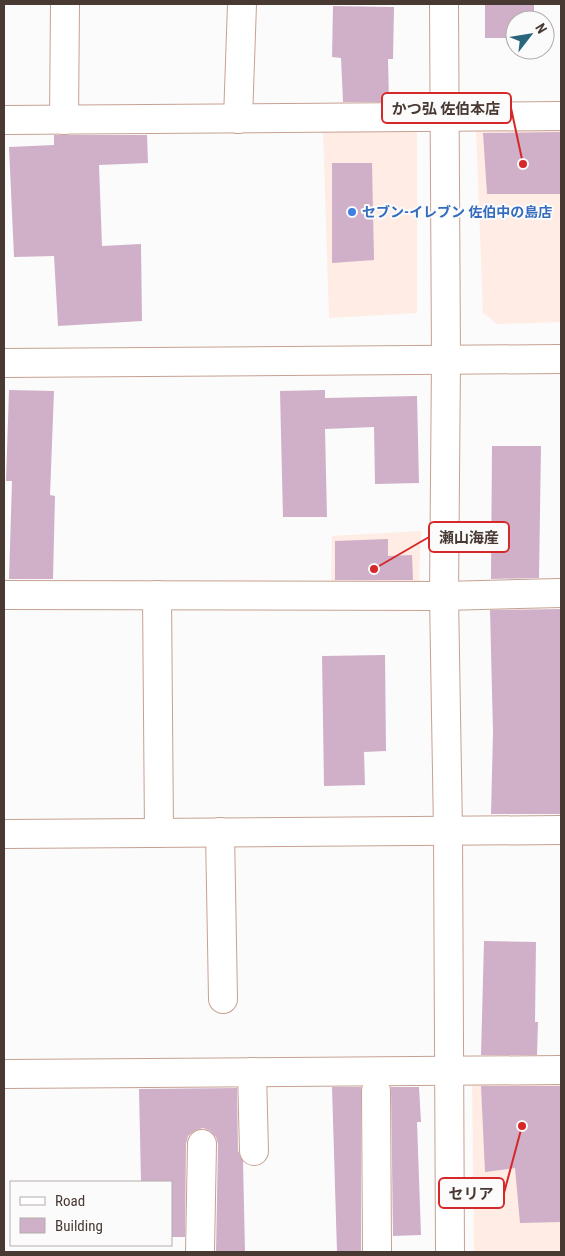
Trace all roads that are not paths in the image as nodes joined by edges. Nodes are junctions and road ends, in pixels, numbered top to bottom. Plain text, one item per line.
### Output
1 (64, 4) edge
2 (242, 4) edge
3 (444, 4) edge
4 (561, 116) edge
5 (445, 117) junction
6 (238, 119) junction
7 (4, 120) edge
8 (64, 120) junction
9 (561, 359) edge
10 (446, 360) junction
11 (4, 363) edge
12 (561, 593) edge
13 (157, 594) junction
14 (4, 596) edge
15 (444, 596) junction
16 (561, 830) edge
17 (448, 831) junction
18 (220, 832) junction
19 (159, 833) junction
20 (4, 834) edge
21 (223, 999) dead end
22 (561, 1070) edge
23 (449, 1071) junction
24 (252, 1072) junction
25 (4, 1074) edge
26 (376, 1091) dead end
27 (202, 1144) dead end
28 (254, 1151) dead end
29 (200, 1252) edge
30 (377, 1252) edge
31 (450, 1252) edge

1 - 8 street
2 - 6 street
3 - 5 street
4 - 5 street
5 - 6 street
5 - 10 street
6 - 8 street
7 - 8 street
9 - 10 street
10 - 11 street
10 - 15 street
12 - 15 street
13 - 14 street
13 - 15 street
13 - 19 street
15 - 17 street
16 - 17 street
17 - 18 street
17 - 23 street
18 - 19 street
18 - 21 street
19 - 20 street
22 - 23 street
23 - 24 street
23 - 31 street
24 - 25 street
24 - 28 street
26 - 30 street
27 - 29 street

